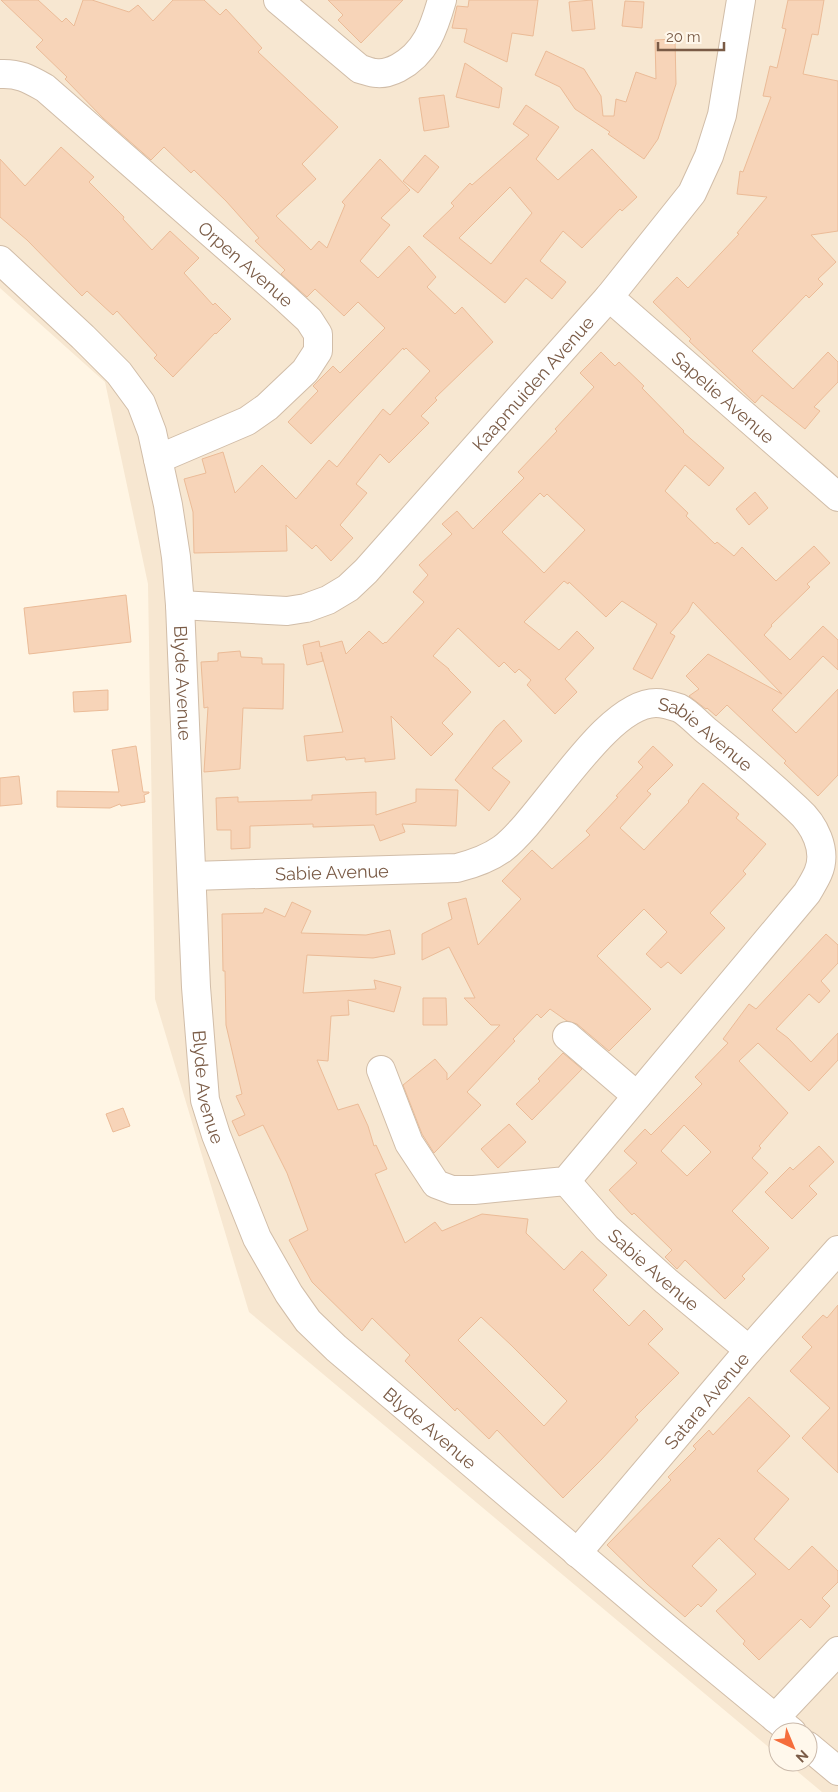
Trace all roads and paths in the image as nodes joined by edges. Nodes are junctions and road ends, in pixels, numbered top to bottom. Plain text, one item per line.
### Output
1 (278, 0) edge
2 (442, 0) edge
3 (741, 0) edge
4 (0, 74) edge
5 (0, 260) edge
6 (609, 297) junction
7 (158, 459) junction
8 (836, 493) edge
9 (180, 605) junction
10 (192, 876) junction
11 (567, 1036) dead end
12 (381, 1070) dead end
13 (638, 1096) junction
14 (566, 1182) junction
15 (838, 1250) edge
16 (749, 1350) junction
17 (578, 1553) junction
18 (838, 1650) edge
19 (780, 1722) edge
20 (786, 1722) edge
21 (818, 1754) edge
22 (838, 1771) edge

1 - 2 street
3 - 6 street, Kaapmuiden Avenue
4 - 7 street, Orpen Avenue
5 - 7 street, Blyde Avenue
6 - 8 street, Sapelie Avenue
6 - 9 street, Kaapmuiden Avenue
7 - 9 street, Blyde Avenue
9 - 10 street, Blyde Avenue
10 - 13 street, Sabie Avenue
10 - 17 street, Blyde Avenue
11 - 13 street
12 - 14 street
13 - 14 street, Sabie Avenue
14 - 16 street, Sabie Avenue
15 - 16 street, Satara Avenue
16 - 17 street, Satara Avenue
17 - 19 street, Blyde Avenue
18 - 20 street
21 - 22 street

